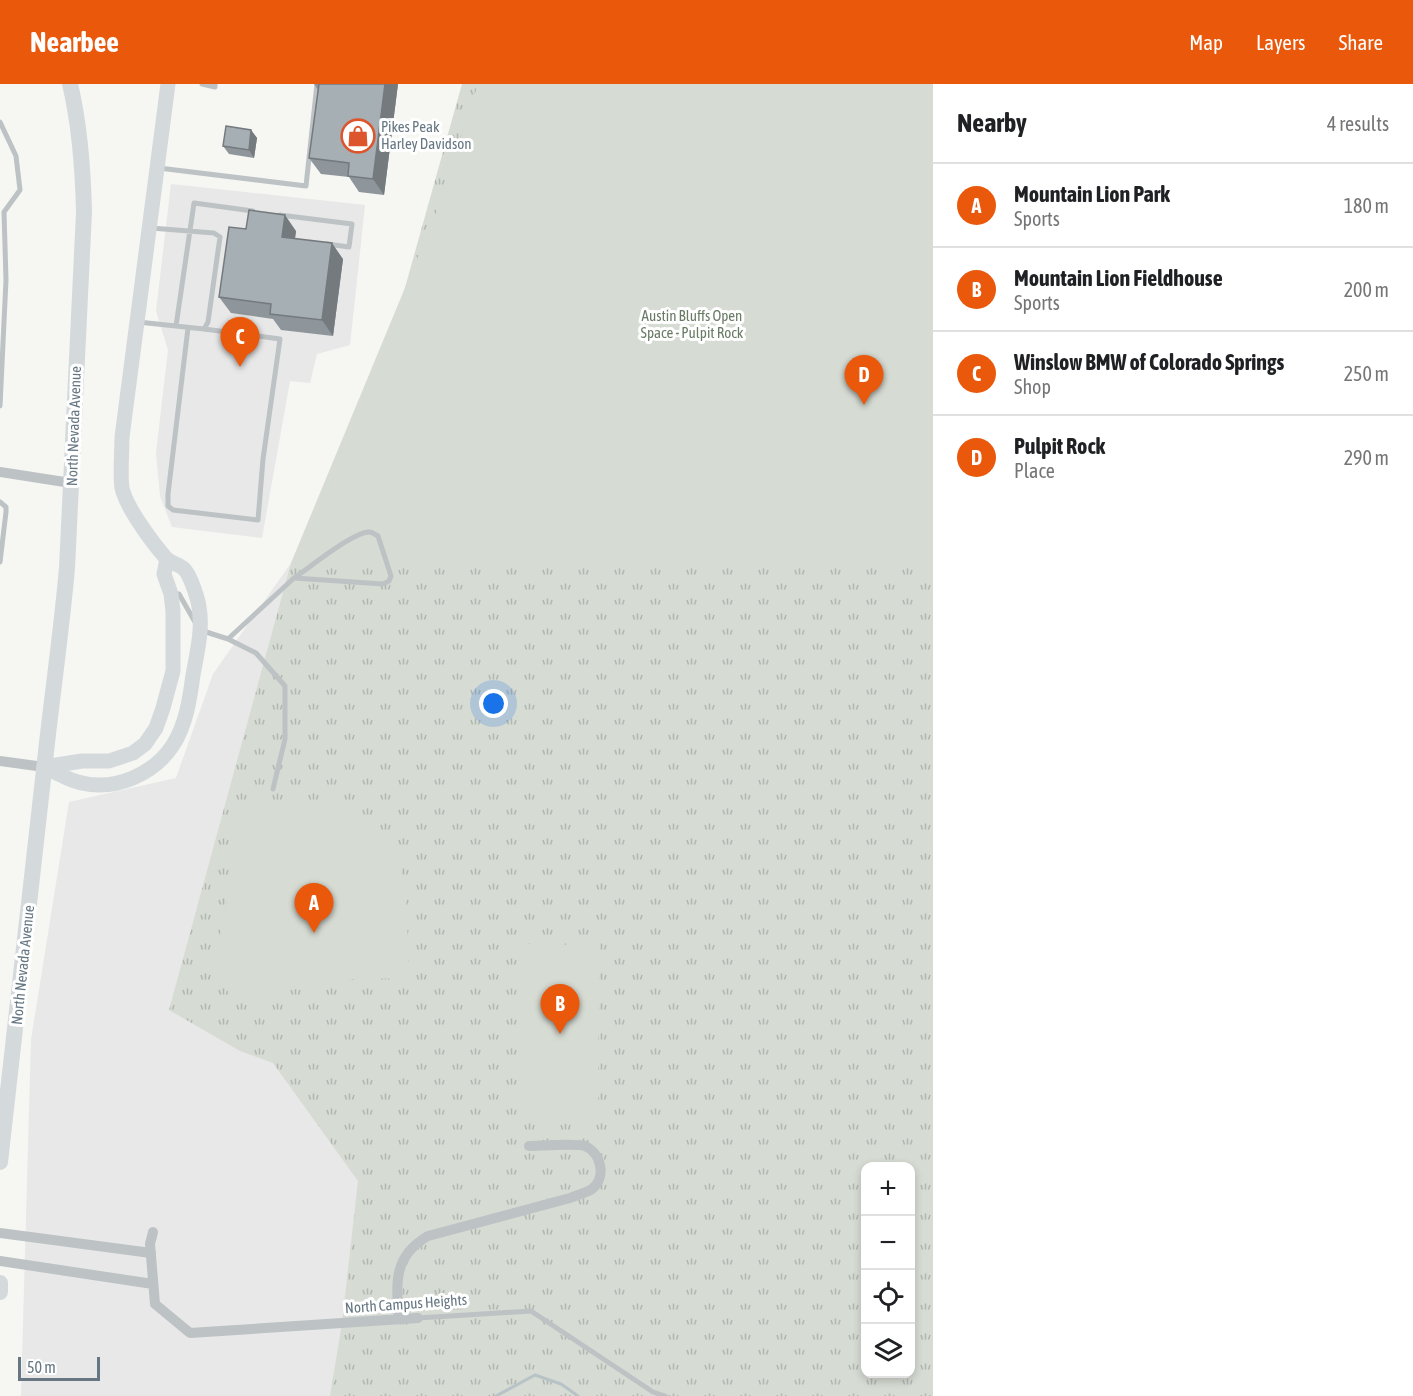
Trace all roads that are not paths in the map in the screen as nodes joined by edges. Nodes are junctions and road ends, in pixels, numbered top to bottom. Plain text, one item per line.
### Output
1 (70, 84) edge
2 (168, 84) edge
3 (202, 84) edge
4 (215, 84) edge
5 (317, 84) edge
6 (0, 122) edge
7 (157, 168) junction
8 (262, 212) edge
9 (2, 213) edge
10 (273, 214) edge
11 (149, 228) junction
12 (190, 231) junction
13 (319, 244) edge
14 (3, 288) edge
15 (137, 322) junction
16 (176, 326) junction
17 (188, 327) junction
18 (204, 329) junction
19 (0, 406) edge
20 (0, 472) edge
21 (71, 483) junction
22 (0, 502) edge
23 (2, 538) edge
24 (167, 560) junction
25 (0, 562) edge
26 (294, 578) junction
27 (171, 594) junction
28 (200, 629) junction
29 (228, 639) junction
30 (0, 761) edge
31 (44, 767) junction
32 (273, 789) dead end
33 (529, 1146) dead end
34 (0, 1162) edge
35 (153, 1232) dead end
36 (0, 1233) edge
37 (151, 1253) junction
38 (0, 1261) edge
39 (0, 1283) edge
40 (153, 1284) junction
41 (0, 1292) edge
42 (418, 1318) joint
43 (399, 1319) junction
44 (665, 1396) edge

1 - 21 main road, North Nevada Avenue
2 - 7 main road
3 - 4 lane
5 - 7 lane
6 - 9 lane
7 - 11 main road
8 - 12 lane
9 - 14 lane
10 - 13 lane
11 - 12 lane
11 - 15 main road
12 - 16 lane
12 - 18 lane
14 - 19 lane
15 - 16 lane
15 - 24 main road
16 - 17 lane
17 - 18 lane
17 - 18 lane
20 - 21 street
21 - 31 main road, North Nevada Avenue
22 - 23 lane
23 - 25 lane
24 - 27 main road
24 - 28 main road
26 - 26 lane
26 - 29 lane
27 - 28 lane
27 - 31 main road
28 - 29 lane
28 - 31 main road
29 - 32 lane
30 - 31 street
31 - 34 main road, North Nevada Avenue
33 - 43 street
35 - 37 street, North Campus Heights
36 - 37 street
37 - 40 street, North Campus Heights
38 - 40 street
39 - 41 main road
40 - 43 street, North Campus Heights
42 - 43 street, North Campus Heights
42 - 44 lane, North Campus Heights

